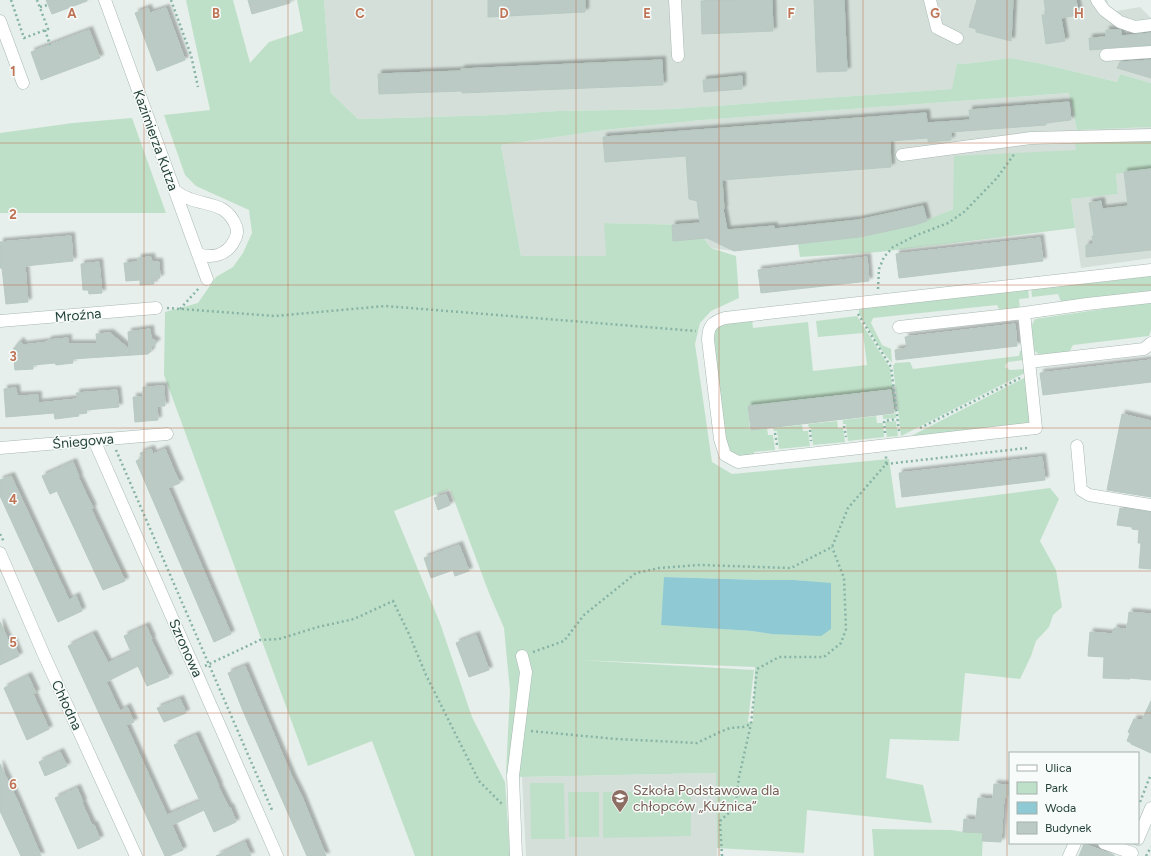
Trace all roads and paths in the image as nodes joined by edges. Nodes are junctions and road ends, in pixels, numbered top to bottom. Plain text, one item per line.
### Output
1 (11, 0) edge
2 (37, 0) edge
3 (105, 0) edge
4 (172, 0) edge
5 (675, 0) edge
6 (930, 0) edge
7 (1097, 0) edge
8 (48, 5) dead end
9 (40, 7) junction
10 (0, 21) edge
11 (1151, 25) edge
12 (44, 30) junction
13 (957, 38) dead end
14 (50, 45) dead end
15 (1151, 52) edge
16 (1106, 55) dead end
17 (678, 56) dead end
18 (23, 83) dead end
19 (198, 87) dead end
20 (1151, 135) edge
21 (1031, 138) junction
22 (902, 155) dead end
23 (174, 190) junction
24 (198, 254) junction
25 (1151, 270) edge
26 (204, 282) joint
27 (878, 294) dead end
28 (1151, 297) edge
29 (857, 303) junction
30 (156, 308) joint
31 (180, 309) junction
32 (1024, 313) junction
33 (0, 321) edge
34 (710, 325) junction
35 (900, 327) dead end
36 (1151, 343) edge
37 (1030, 367) junction
38 (897, 419) junction
39 (844, 426) dead end
40 (810, 430) dead end
41 (915, 431) dead end
42 (775, 433) dead end
43 (167, 434) dead end
44 (110, 438) junction
45 (846, 438) dead end
46 (899, 438) dead end
47 (94, 440) junction
48 (885, 442) junction
49 (1077, 446) dead end
50 (0, 448) edge
51 (811, 448) dead end
52 (1027, 448) dead end
53 (777, 452) dead end
54 (886, 464) junction
55 (1151, 505) edge
56 (832, 548) junction
57 (0, 553) edge
58 (522, 656) joint
59 (209, 664) junction
60 (196, 671) junction
61 (751, 724) junction
62 (519, 732) junction
63 (1151, 774) edge
64 (1139, 804) edge
65 (514, 808) junction
66 (1151, 808) edge
67 (274, 814) dead end
68 (1144, 833) edge
69 (1075, 844) edge
70 (1108, 844) edge
71 (1151, 847) edge
72 (1133, 851) edge
73 (136, 856) edge
74 (277, 856) edge
75 (516, 856) edge
76 (722, 856) edge
77 (1070, 856) edge
78 (1146, 856) edge

1 - 12 path
2 - 9 path
3 - 23 street, Kazimierza Kutza
4 - 19 path
5 - 17 street
6 - 13 street
7 - 11 street
8 - 9 path
9 - 12 path
10 - 18 street
12 - 14 path
15 - 16 street
20 - 21 street
21 - 22 street
21 - 27 path
23 - 24 street, Kazimierza Kutza
23 - 24 street
24 - 26 street, Kazimierza Kutza
25 - 29 street
26 - 31 path
28 - 32 street
29 - 34 street
29 - 38 path
30 - 31 path
30 - 33 street, Mroźna
31 - 34 path
32 - 35 street
32 - 37 street
34 - 48 street
36 - 37 street
37 - 41 path
37 - 48 street
38 - 46 path
38 - 48 path
39 - 45 path
40 - 51 path
42 - 53 path
43 - 44 street, Śniegowa
44 - 47 street, Śniegowa
44 - 59 path
47 - 50 street, Śniegowa
47 - 60 street, Szronowa
48 - 54 path
49 - 55 street
52 - 54 path
54 - 56 path
56 - 58 path
56 - 61 path
57 - 73 street, Chłodna
58 - 62 street
59 - 60 path
59 - 65 path
59 - 67 path
60 - 74 street, Szronowa
61 - 62 path
61 - 76 path
62 - 65 street
63 - 64 path
65 - 75 street
66 - 68 street
69 - 77 street
70 - 72 street
71 - 78 path

